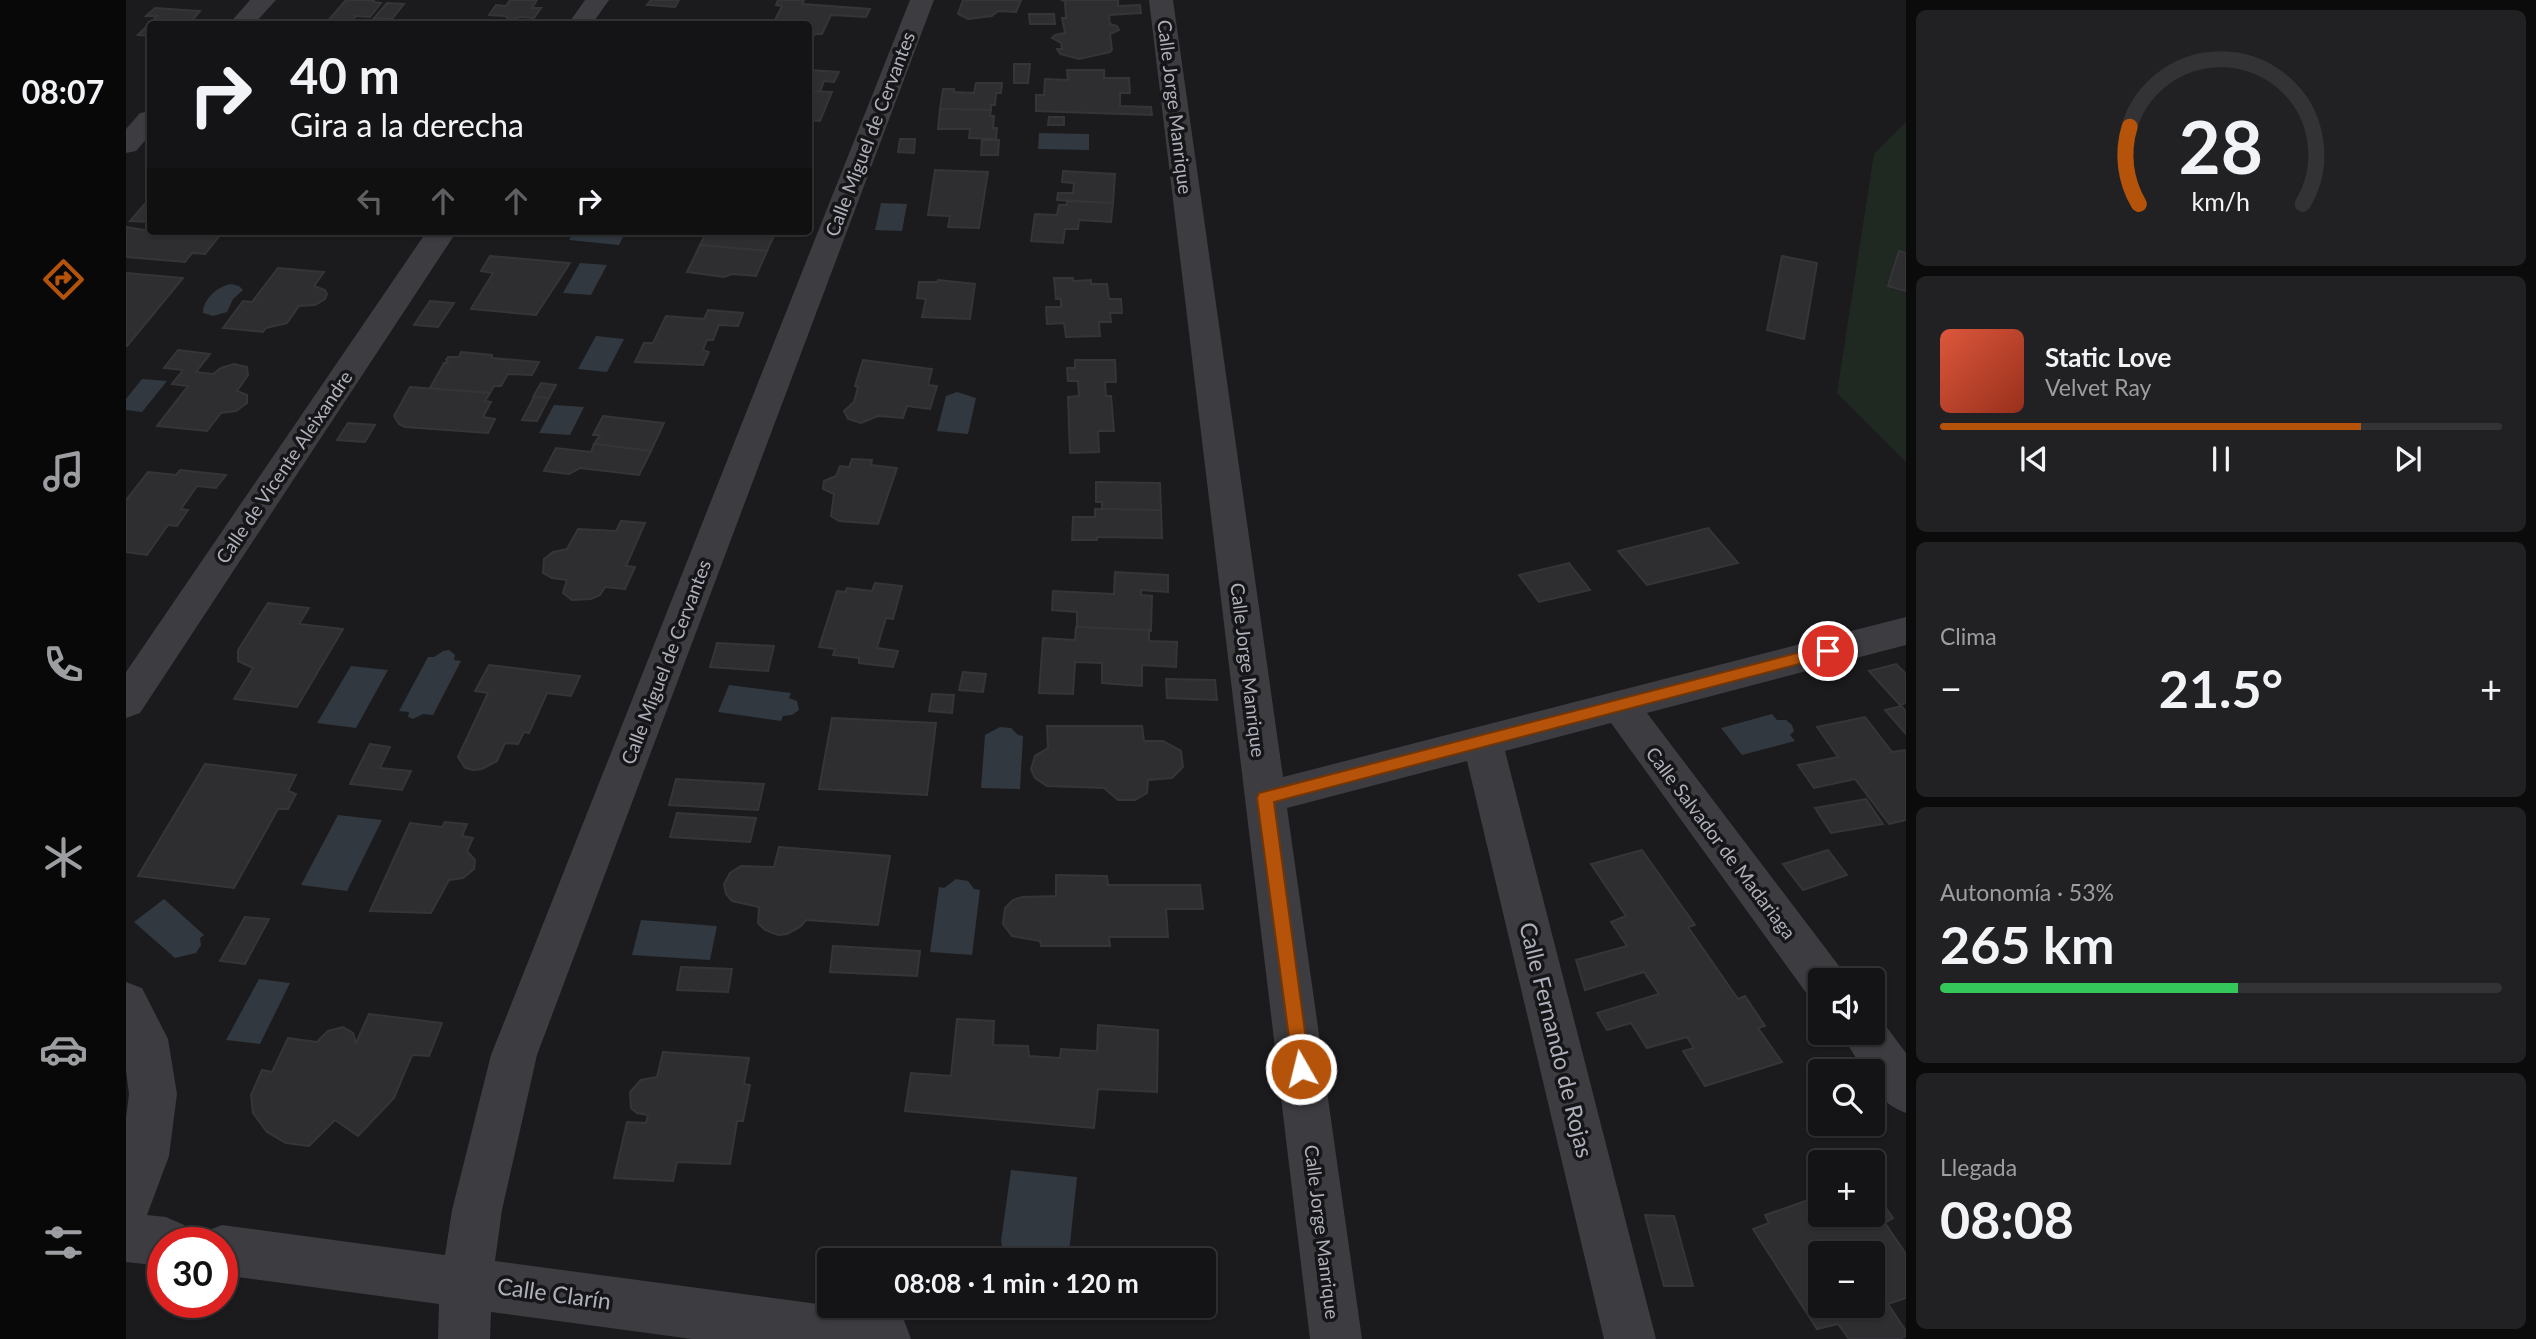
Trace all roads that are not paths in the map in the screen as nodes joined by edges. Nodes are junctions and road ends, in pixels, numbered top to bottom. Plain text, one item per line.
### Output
1 (264, 0) edge
2 (597, 0) edge
3 (922, 0) edge
4 (1161, 0) edge
5 (243, 21) edge
6 (582, 21) edge
7 (147, 123) edge
8 (126, 145) edge
9 (439, 235) edge
10 (1906, 631) edge
11 (126, 704) edge
12 (1619, 705) junction
13 (1482, 741) junction
14 (1265, 798) junction
15 (1814, 968) edge
16 (126, 1002) edge
17 (1872, 1045) edge
18 (1906, 1091) edge
19 (126, 1206) edge
20 (126, 1237) edge
21 (147, 1240) edge
22 (238, 1252) edge
23 (466, 1282) junction
24 (464, 1339) edge
25 (885, 1339) edge
26 (1336, 1339) edge
27 (1630, 1339) edge

1 - 5 street
2 - 6 street
3 - 23 street, Calle Miguel de Cervantes
4 - 14 street, Calle Jorge Manrique
7 - 8 street
9 - 11 street, Calle de Vicente Aleixandre
10 - 12 street
12 - 13 street
12 - 15 street, Calle Salvador de Madariaga
13 - 14 street
13 - 27 street, Calle Fernando de Rojas
14 - 26 street, Calle Jorge Manrique
16 - 19 street
17 - 18 street
20 - 21 street
22 - 23 street, Calle Clarín
23 - 24 street, Calle Miguel de Cervantes
23 - 25 street, Calle Clarín

